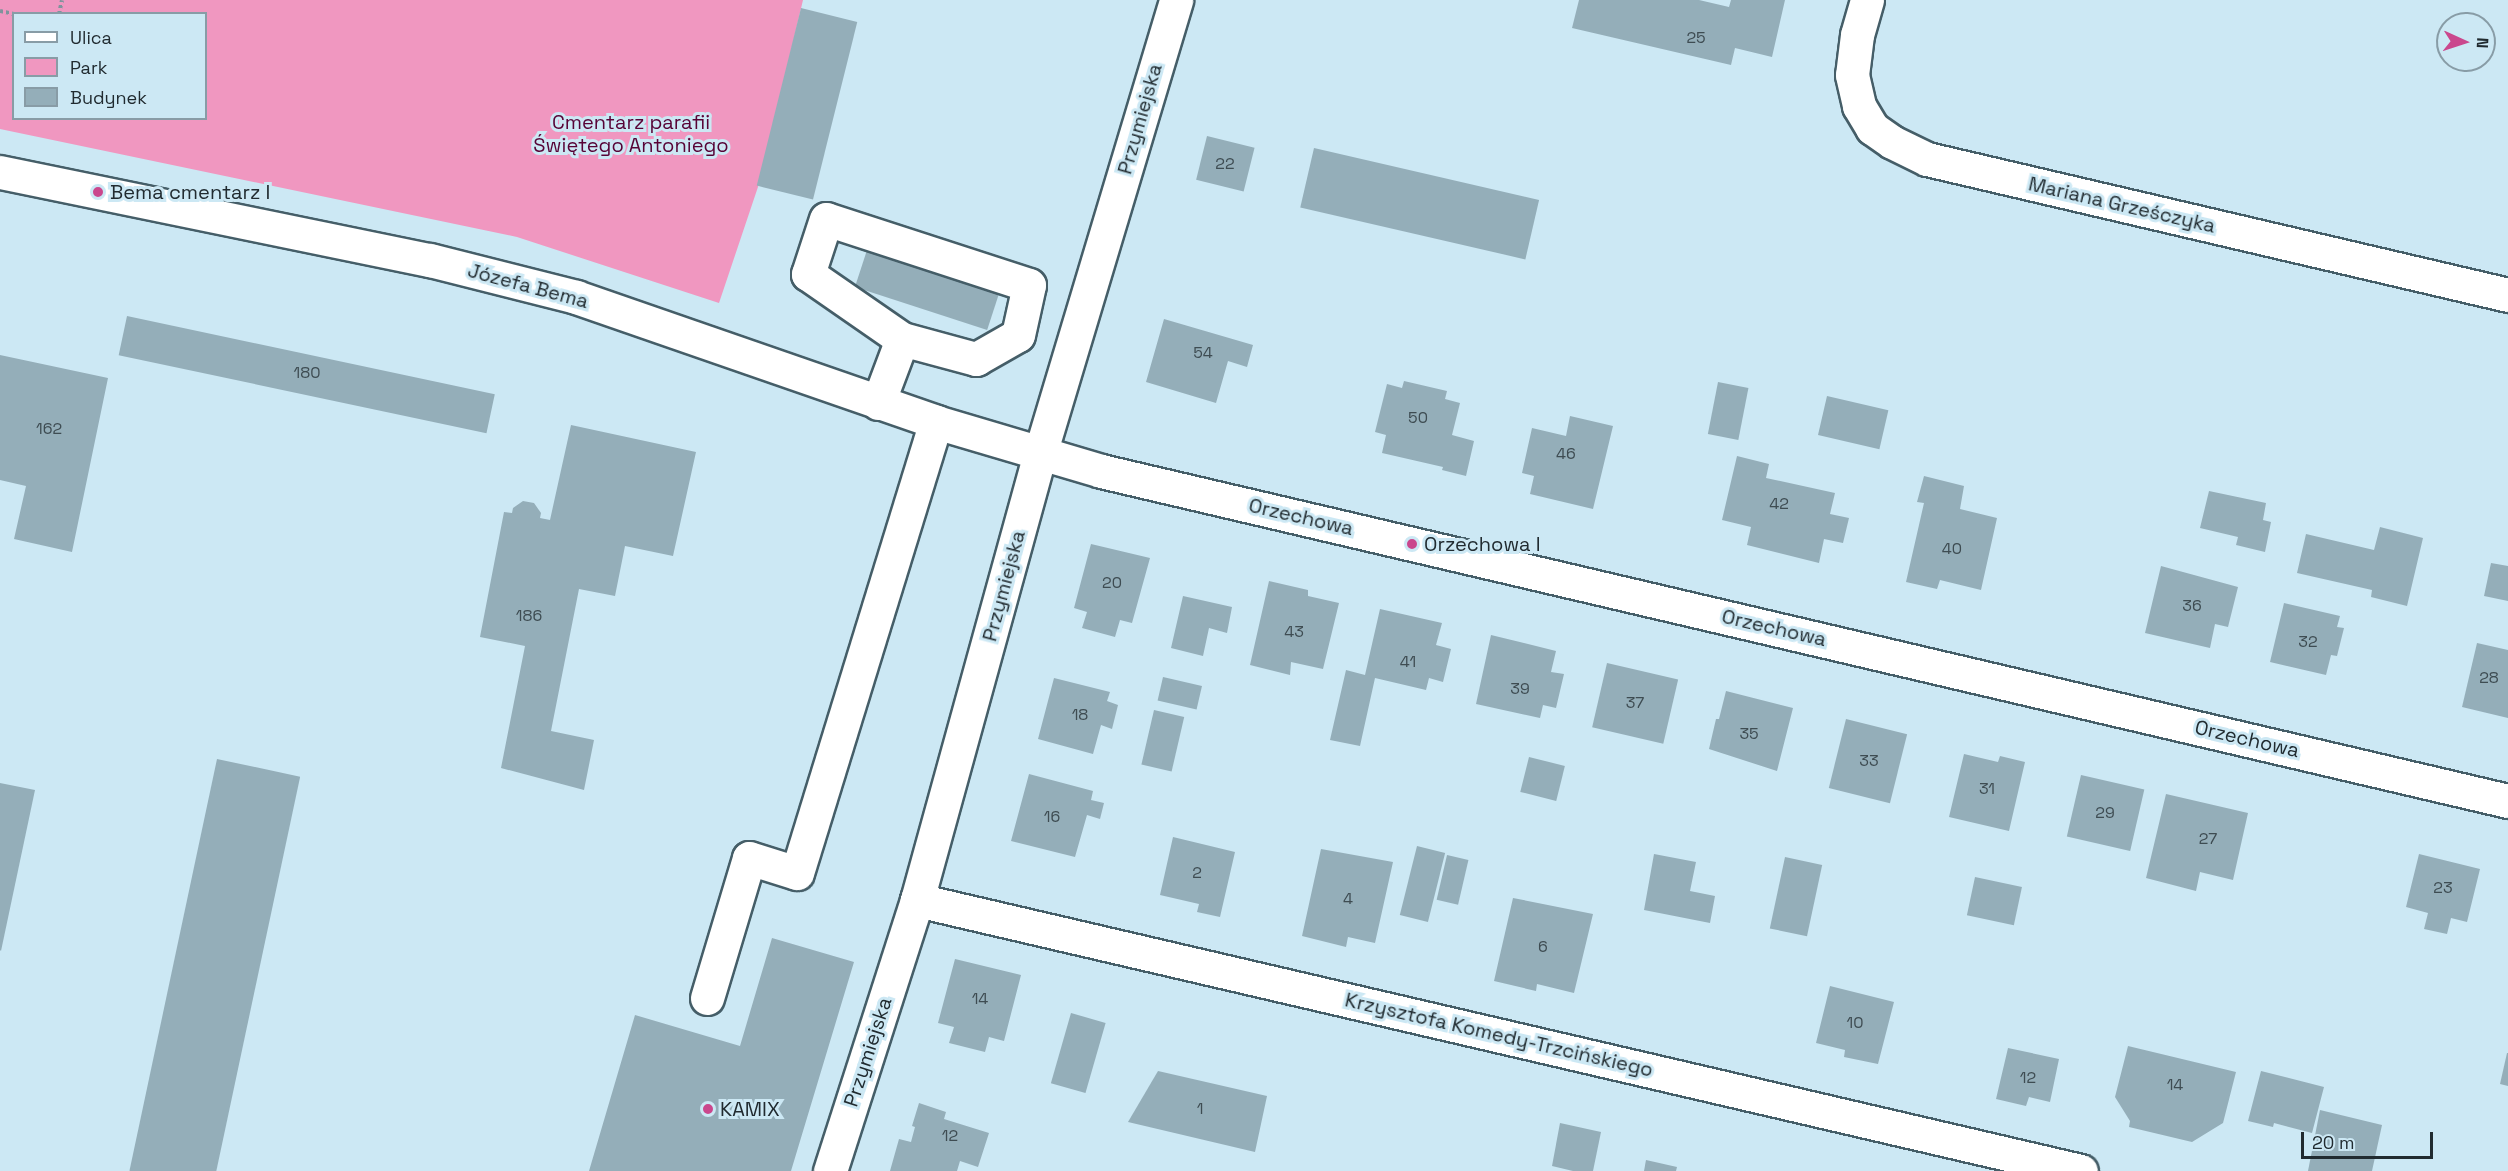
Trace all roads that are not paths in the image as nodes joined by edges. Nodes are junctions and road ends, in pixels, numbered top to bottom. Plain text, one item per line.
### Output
1 (1176, 0) edge
2 (1867, 0) edge
3 (0, 172) edge
4 (2508, 295) edge
5 (902, 339) junction
6 (878, 403) junction
7 (936, 422) junction
8 (1041, 454) junction
9 (2508, 801) edge
10 (917, 900) junction
11 (707, 998) dead end
12 (830, 1171) edge
13 (2081, 1171) edge

1 - 8 street, Przymiejska
2 - 4 street, Mariana Grześczyka
3 - 6 street, Józefa Bema
5 - 5 street
5 - 6 street
6 - 7 street, Józefa Bema
7 - 8 street, Józefa Bema
7 - 11 street
8 - 9 street, Orzechowa
8 - 10 street, Przymiejska
10 - 12 street, Przymiejska
10 - 13 street, Krzysztofa Komedy-Trzcińskiego

